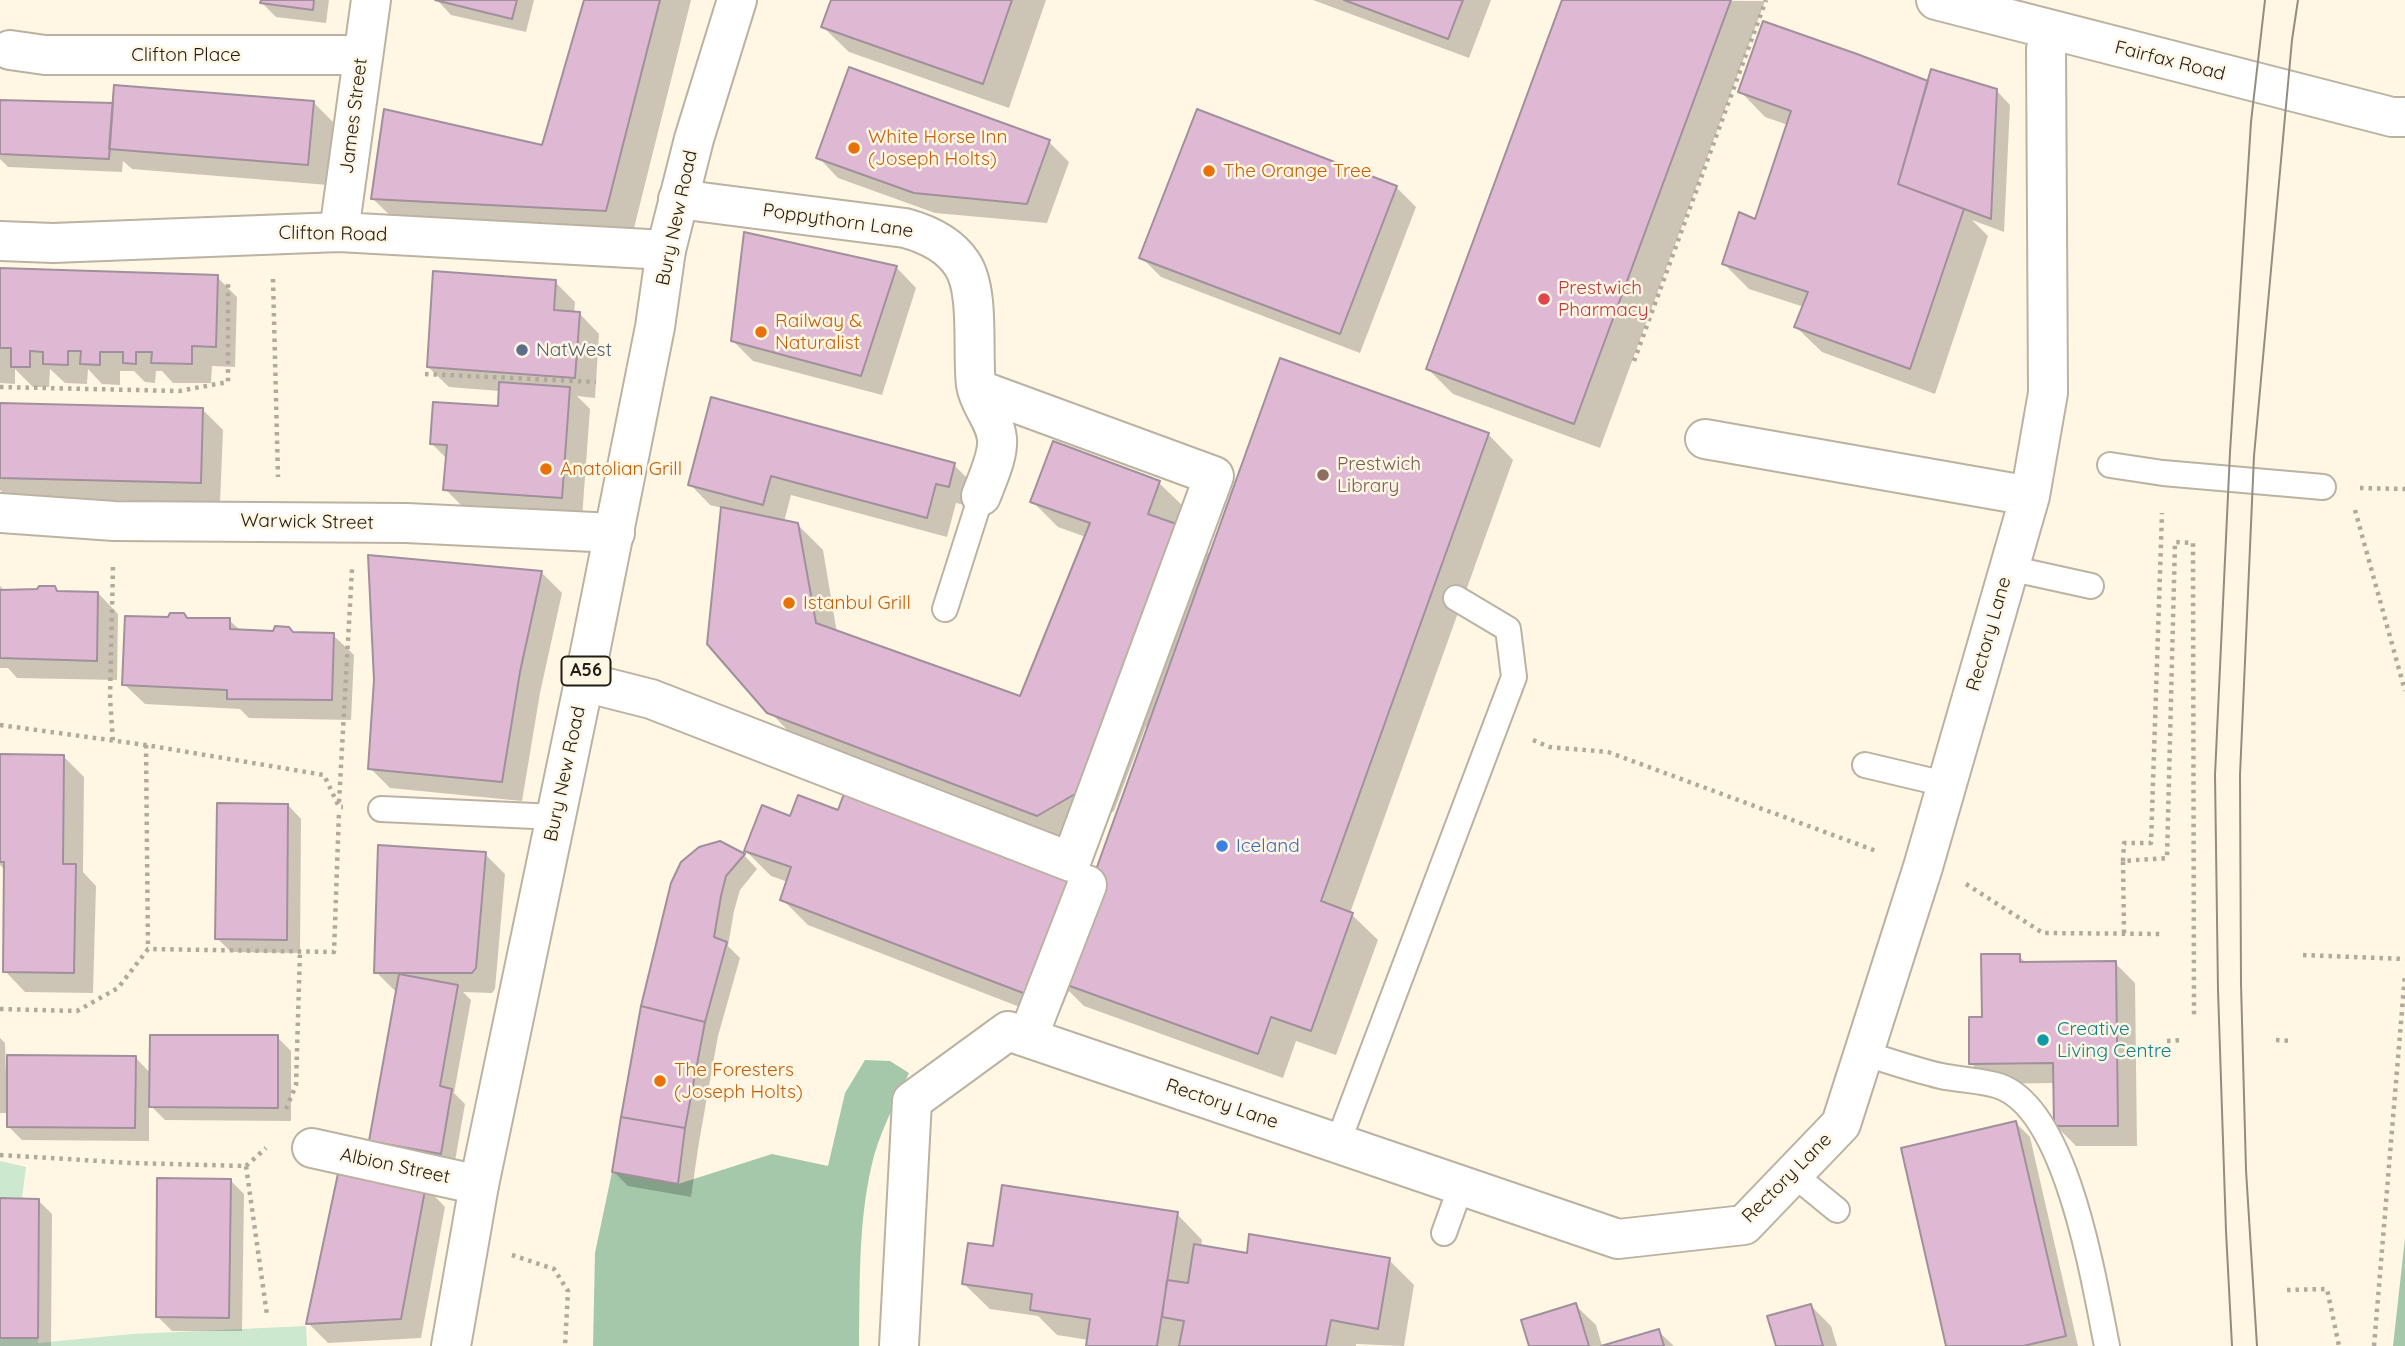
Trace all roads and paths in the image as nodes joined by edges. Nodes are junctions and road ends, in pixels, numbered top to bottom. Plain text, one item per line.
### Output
1 (370, 0) edge
2 (737, 0) edge
3 (1766, 0) edge
4 (1936, 0) edge
5 (2050, 31) junction
6 (10, 50) dead end
7 (362, 55) junction
8 (2405, 117) edge
9 (678, 199) junction
10 (339, 232) junction
11 (273, 233) junction
12 (228, 235) junction
13 (0, 240) edge
14 (666, 250) junction
15 (1634, 361) dead end
16 (425, 374) dead end
17 (643, 384) junction
18 (0, 387) edge
19 (977, 389) junction
20 (1705, 439) dead end
21 (2110, 465) dead end
22 (2163, 473) junction
23 (2323, 487) dead end
24 (981, 496) joint
25 (2030, 496) junction
26 (2352, 500) dead end
27 (0, 513) edge
28 (114, 521) junction
29 (278, 522) junction
30 (355, 523) junction
31 (614, 533) junction
32 (2009, 568) junction
33 (2091, 586) dead end
34 (1456, 597) dead end
35 (945, 609) dead end
36 (584, 682) junction
37 (2405, 691) edge
38 (1497, 723) junction
39 (0, 725) edge
40 (113, 742) junction
41 (146, 746) junction
42 (1865, 765) dead end
43 (1945, 784) junction
44 (339, 807) junction
45 (381, 809) dead end
46 (556, 817) junction
47 (1884, 854) dead end
48 (2123, 861) junction
49 (1963, 882) dead end
50 (1087, 885) dead end
51 (2124, 933) junction
52 (2164, 934) dead end
53 (148, 949) junction
54 (300, 951) junction
55 (2303, 955) dead end
56 (2405, 959) edge
57 (2405, 974) edge
58 (0, 1009) edge
59 (2194, 1014) dead end
60 (1028, 1037) junction
61 (2183, 1040) dead end
62 (2276, 1040) dead end
63 (2167, 1041) dead end
64 (2292, 1041) dead end
65 (1863, 1053) junction
66 (280, 1121) dead end
67 (270, 1144) dead end
68 (1337, 1145) junction
69 (312, 1148) dead end
70 (0, 1155) edge
71 (246, 1166) junction
72 (1793, 1174) junction
73 (479, 1185) junction
74 (1461, 1186) junction
75 (1837, 1210) dead end
76 (1444, 1233) dead end
77 (469, 1240) junction
78 (2287, 1290) dead end
79 (267, 1315) dead end
80 (451, 1346) edge
81 (565, 1346) edge
82 (898, 1346) edge
83 (2107, 1346) edge
84 (2339, 1346) edge
85 (2374, 1346) edge

1 - 7 main road, James Street
2 - 9 main road, Bury New Road / A56
3 - 15 path
4 - 5 main road, Fairfax Road
5 - 8 main road, Fairfax Road
5 - 25 main road, Rectory Lane
6 - 7 main road, Clifton Place
7 - 10 main road, James Street
9 - 14 main road, Bury New Road / A56
9 - 19 main road, Poppythorn Lane
10 - 11 main road, Clifton Road
10 - 14 main road, Clifton Road
11 - 12 main road, Clifton Road
11 - 29 path
12 - 13 main road, Clifton Road
12 - 18 path
14 - 17 main road, Bury New Road / A56
16 - 17 path
17 - 31 main road, Bury New Road / A56
19 - 24 main road, Poppythorn Lane
19 - 36 main road
20 - 25 main road
21 - 22 lane
22 - 23 lane
22 - 48 path
24 - 35 lane, Poppythorn Lane
25 - 32 main road, Rectory Lane
26 - 37 path
27 - 28 main road, Warwick Street
28 - 29 main road, Warwick Street
28 - 40 path
29 - 30 main road, Warwick Street
30 - 31 main road, Warwick Street
30 - 44 path
31 - 36 main road, Bury New Road / A56
32 - 33 lane
32 - 43 main road, Rectory Lane
34 - 38 lane
36 - 46 main road, Bury New Road / A56
38 - 47 path
38 - 68 lane
39 - 40 path
40 - 41 path
41 - 44 path
41 - 53 path
42 - 43 lane
43 - 65 main road, Rectory Lane
44 - 54 path
45 - 46 lane
46 - 73 main road, Bury New Road / A56
48 - 51 path
48 - 59 path
49 - 51 path
50 - 60 main road
51 - 52 path
53 - 54 path
53 - 58 path
54 - 66 path
55 - 56 path
57 - 85 path
60 - 68 main road, Rectory Lane
60 - 82 main road, Rectory Lane
61 - 63 path
62 - 64 path
65 - 72 main road, Rectory Lane
65 - 83 lane
67 - 71 path
68 - 74 main road, Rectory Lane
69 - 73 main road, Albion Street
70 - 71 path
71 - 79 path
72 - 74 main road, Rectory Lane
72 - 75 lane
73 - 77 main road, Bury New Road / A56
74 - 76 lane
77 - 80 main road, Bury New Road / A56
77 - 81 path
78 - 84 path

